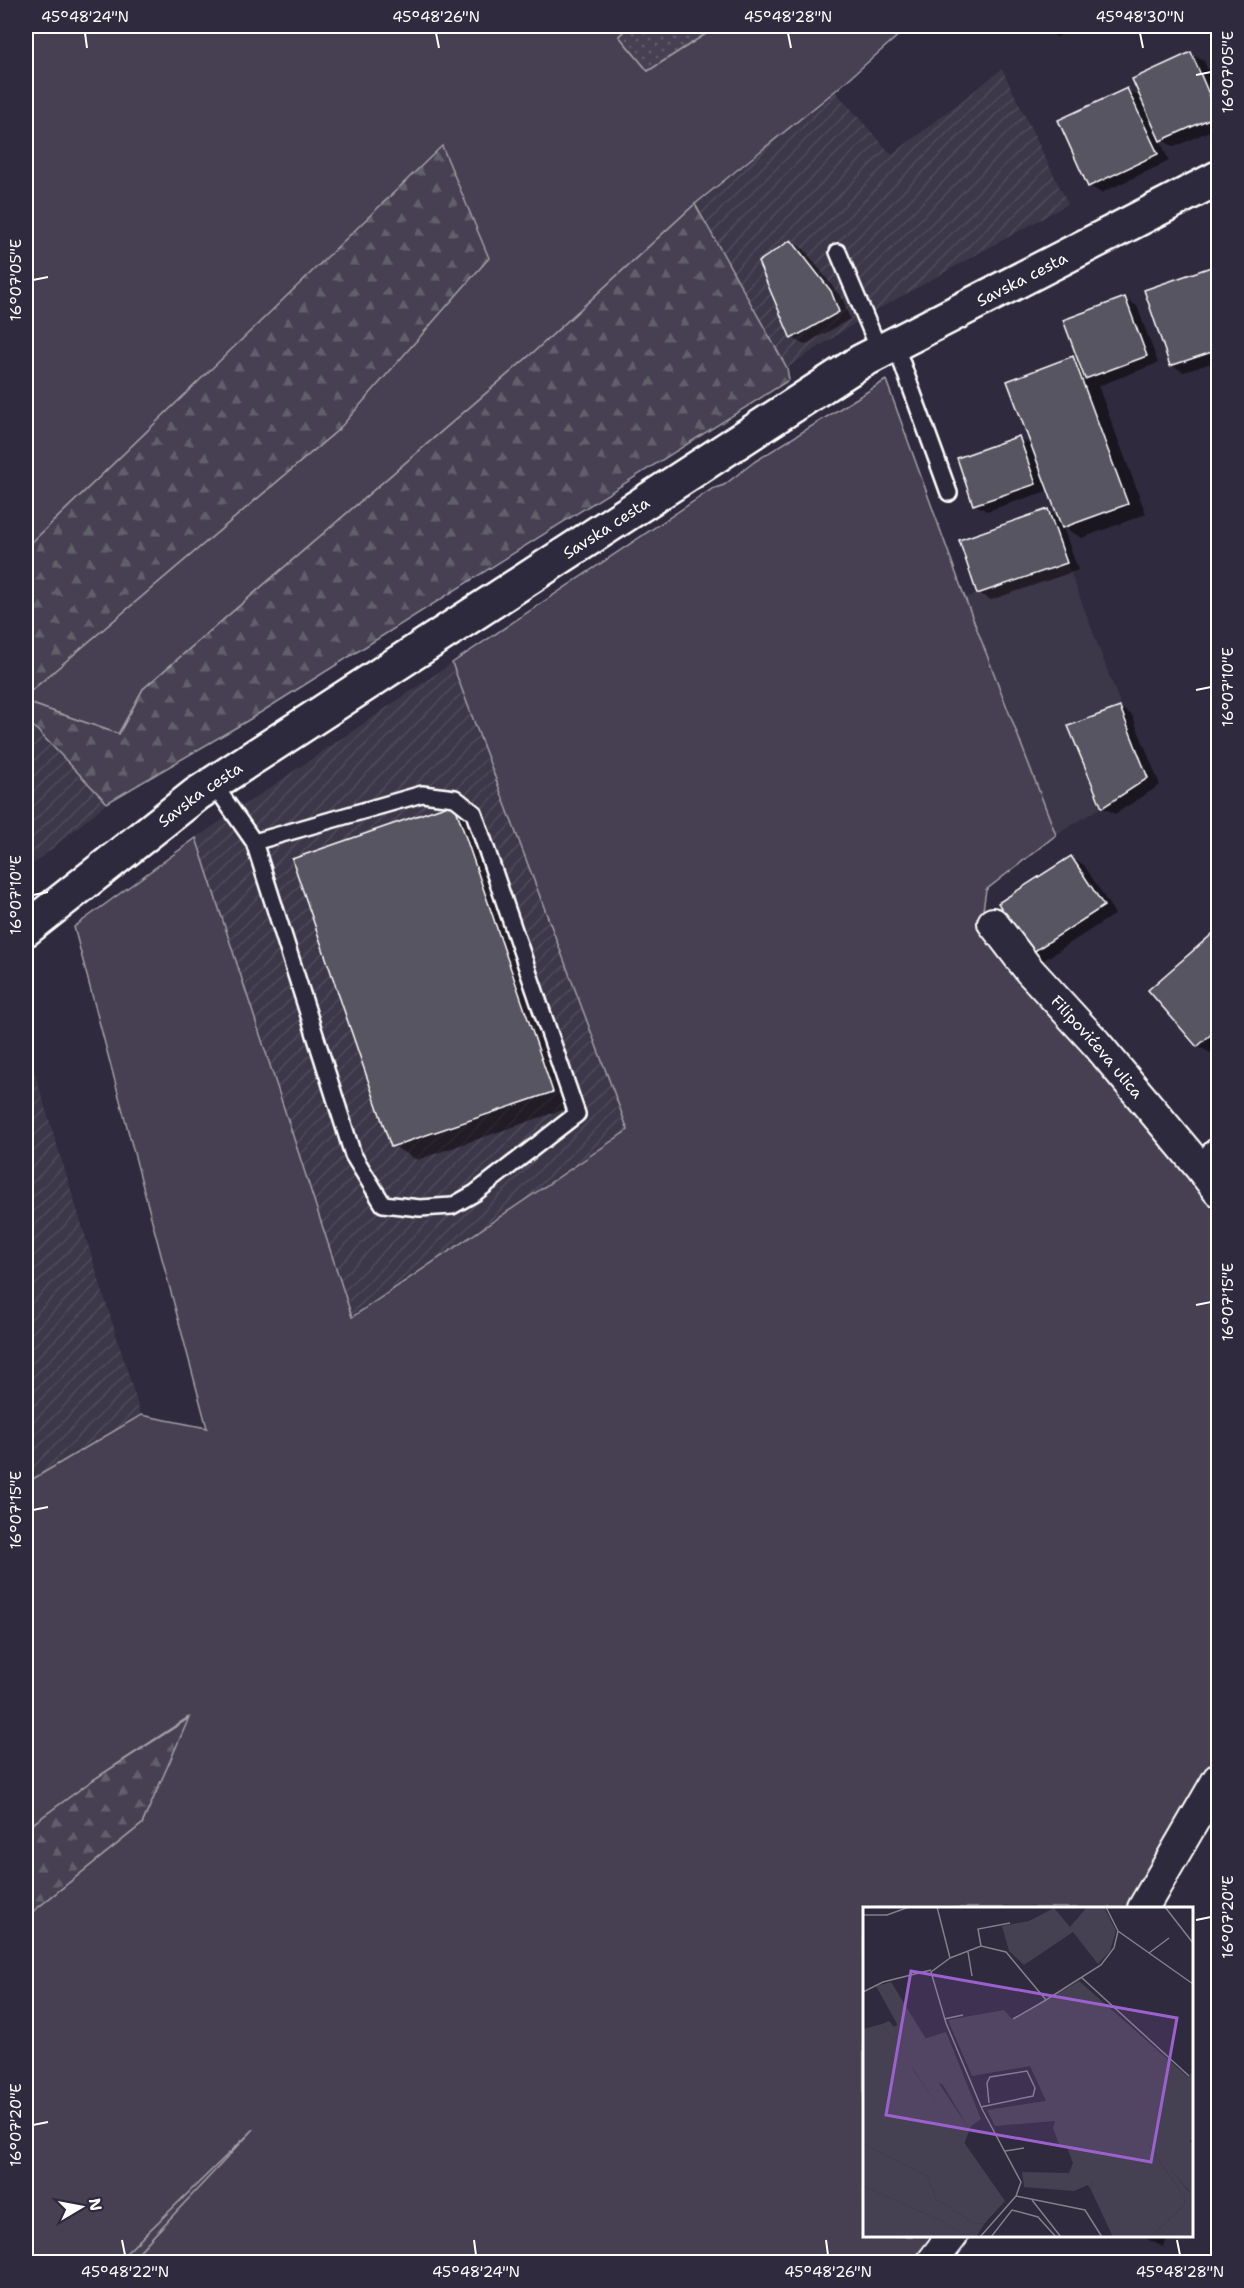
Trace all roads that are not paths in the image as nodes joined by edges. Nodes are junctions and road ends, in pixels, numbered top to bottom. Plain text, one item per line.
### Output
1 (1218, 178) edge
2 (838, 252) dead end
3 (887, 348) junction
4 (949, 493) dead end
5 (213, 783) junction
6 (254, 842) junction
7 (993, 922) dead end
8 (26, 929) edge
9 (1213, 1171) edge
10 (1218, 1779) edge
11 (1144, 1907) edge
12 (951, 2237) edge
13 (932, 2262) edge

1 - 3 street, Savska cesta
2 - 3 lane
3 - 4 lane
3 - 5 street, Savska cesta
5 - 6 lane
5 - 8 street, Savska cesta
6 - 6 lane
7 - 9 street, Filipovićeva ulica
10 - 11 street
12 - 13 street

